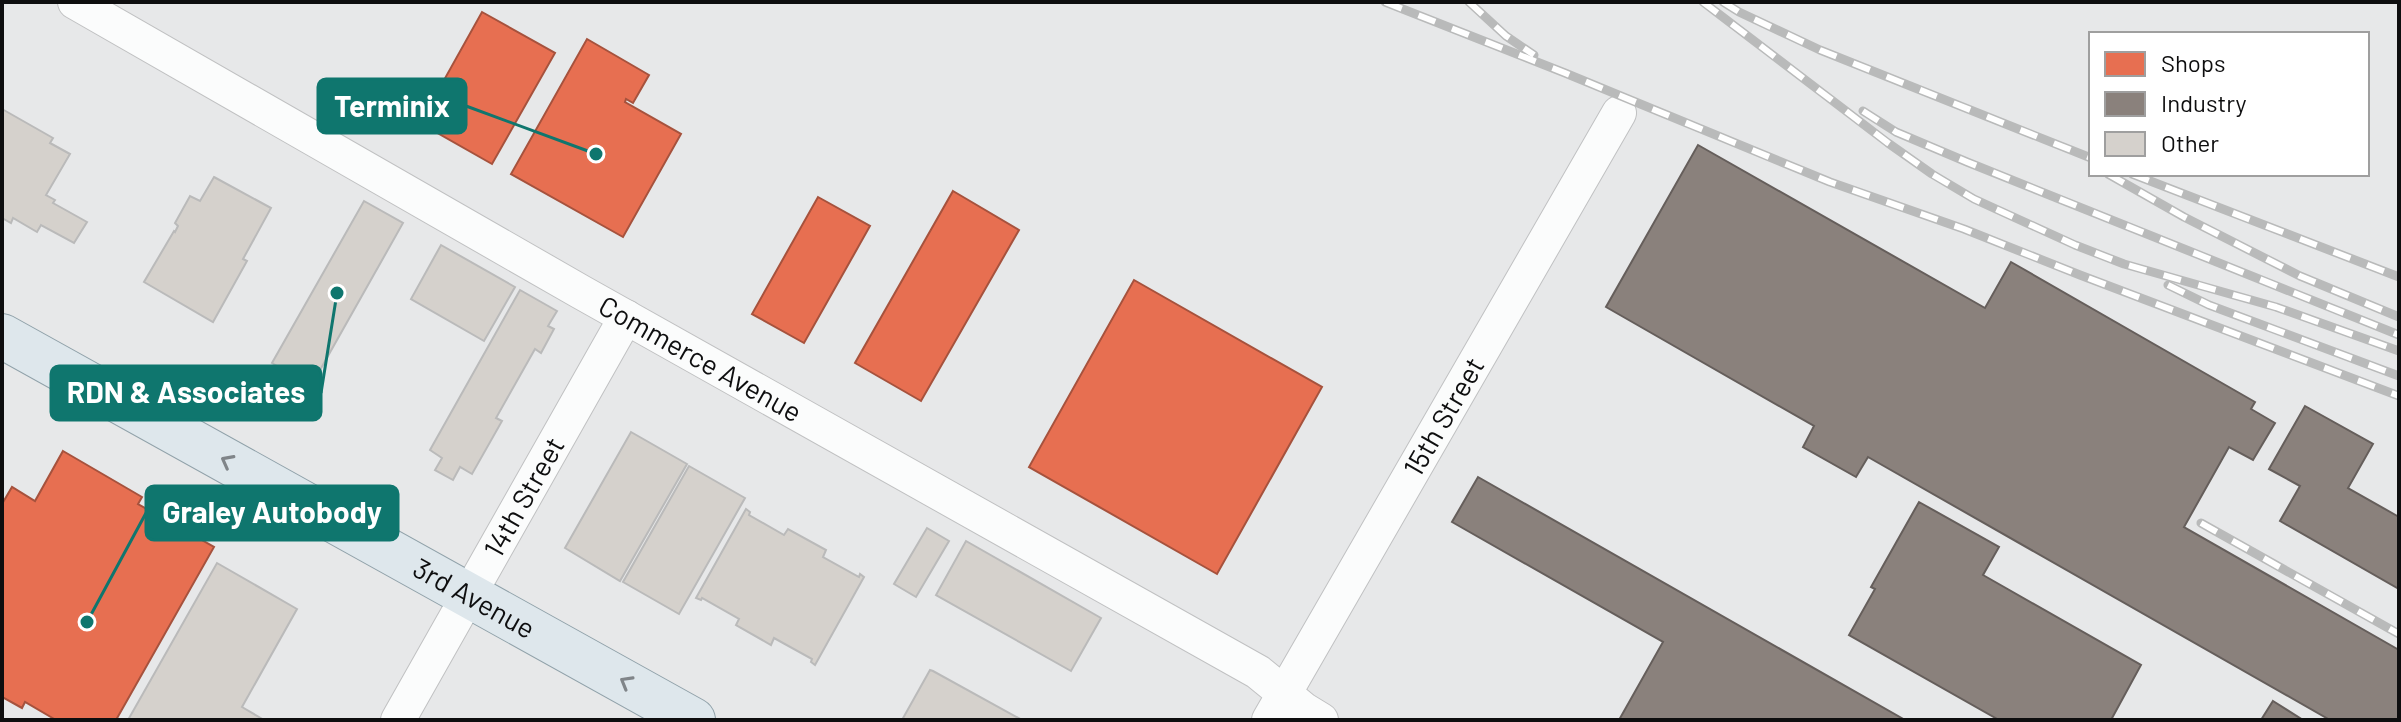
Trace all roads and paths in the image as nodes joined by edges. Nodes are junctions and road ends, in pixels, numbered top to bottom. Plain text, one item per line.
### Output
1 (75, 2) edge
2 (1619, 113) dead end
3 (626, 317) junction
4 (2, 336) edge
5 (469, 594) junction
6 (1277, 707) edge
7 (398, 720) edge
8 (693, 720) edge
9 (1321, 720) edge

1 - 3 street, Commerce Avenue
2 - 6 street, 15th Street
3 - 5 street, 14th Street
3 - 6 street, Commerce Avenue
5 -> 4 main road, 3rd Avenue
5 - 7 street, 14th Street
8 -> 5 main road, 3rd Avenue
6 - 9 street, Commerce Avenue

